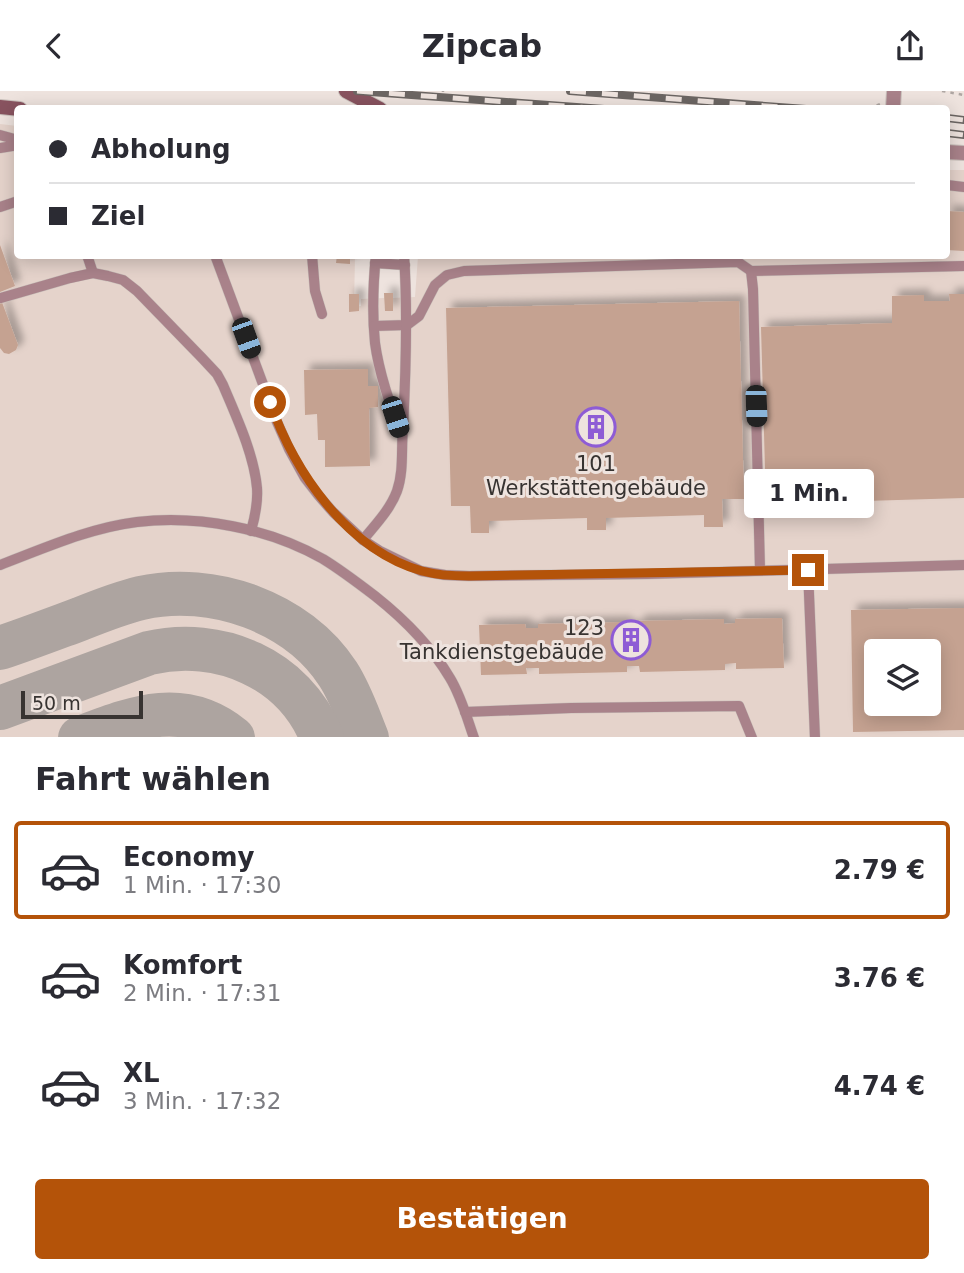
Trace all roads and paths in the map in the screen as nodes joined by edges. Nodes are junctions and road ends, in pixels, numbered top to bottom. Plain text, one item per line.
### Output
1 (346, 91) edge
2 (942, 91) edge
3 (964, 95) edge
4 (372, 105) edge
5 (88, 259) edge
6 (216, 259) edge
7 (312, 259) edge
8 (376, 259) edge
9 (738, 259) edge
10 (901, 259) edge
11 (404, 260) edge
12 (964, 266) edge
13 (901, 267) junction
14 (751, 271) junction
15 (93, 274) junction
16 (1, 298) edge
17 (322, 314) dead end
18 (407, 325) junction
19 (374, 326) junction
20 (402, 440) junction
21 (251, 531) junction
22 (363, 540) junction
23 (0, 565) edge
24 (964, 565) edge
25 (760, 570) junction
26 (808, 570) junction
27 (465, 712) junction
28 (474, 737) edge
29 (752, 737) edge
30 (815, 737) edge

1 - 4 street
2 - 3 path
5 - 15 lane
6 - 22 lane
7 - 17 lane
8 - 11 lane
8 - 19 lane
9 - 14 lane
9 - 18 lane
10 - 13 lane
11 - 18 lane
12 - 13 lane
13 - 14 lane
14 - 25 lane
15 - 16 lane
15 - 21 lane
18 - 19 lane
18 - 20 lane
19 - 20 lane
20 - 22 lane
21 - 23 lane
21 - 27 lane
22 - 25 lane
24 - 26 lane
25 - 26 lane
26 - 30 lane
27 - 28 lane
27 - 29 lane

